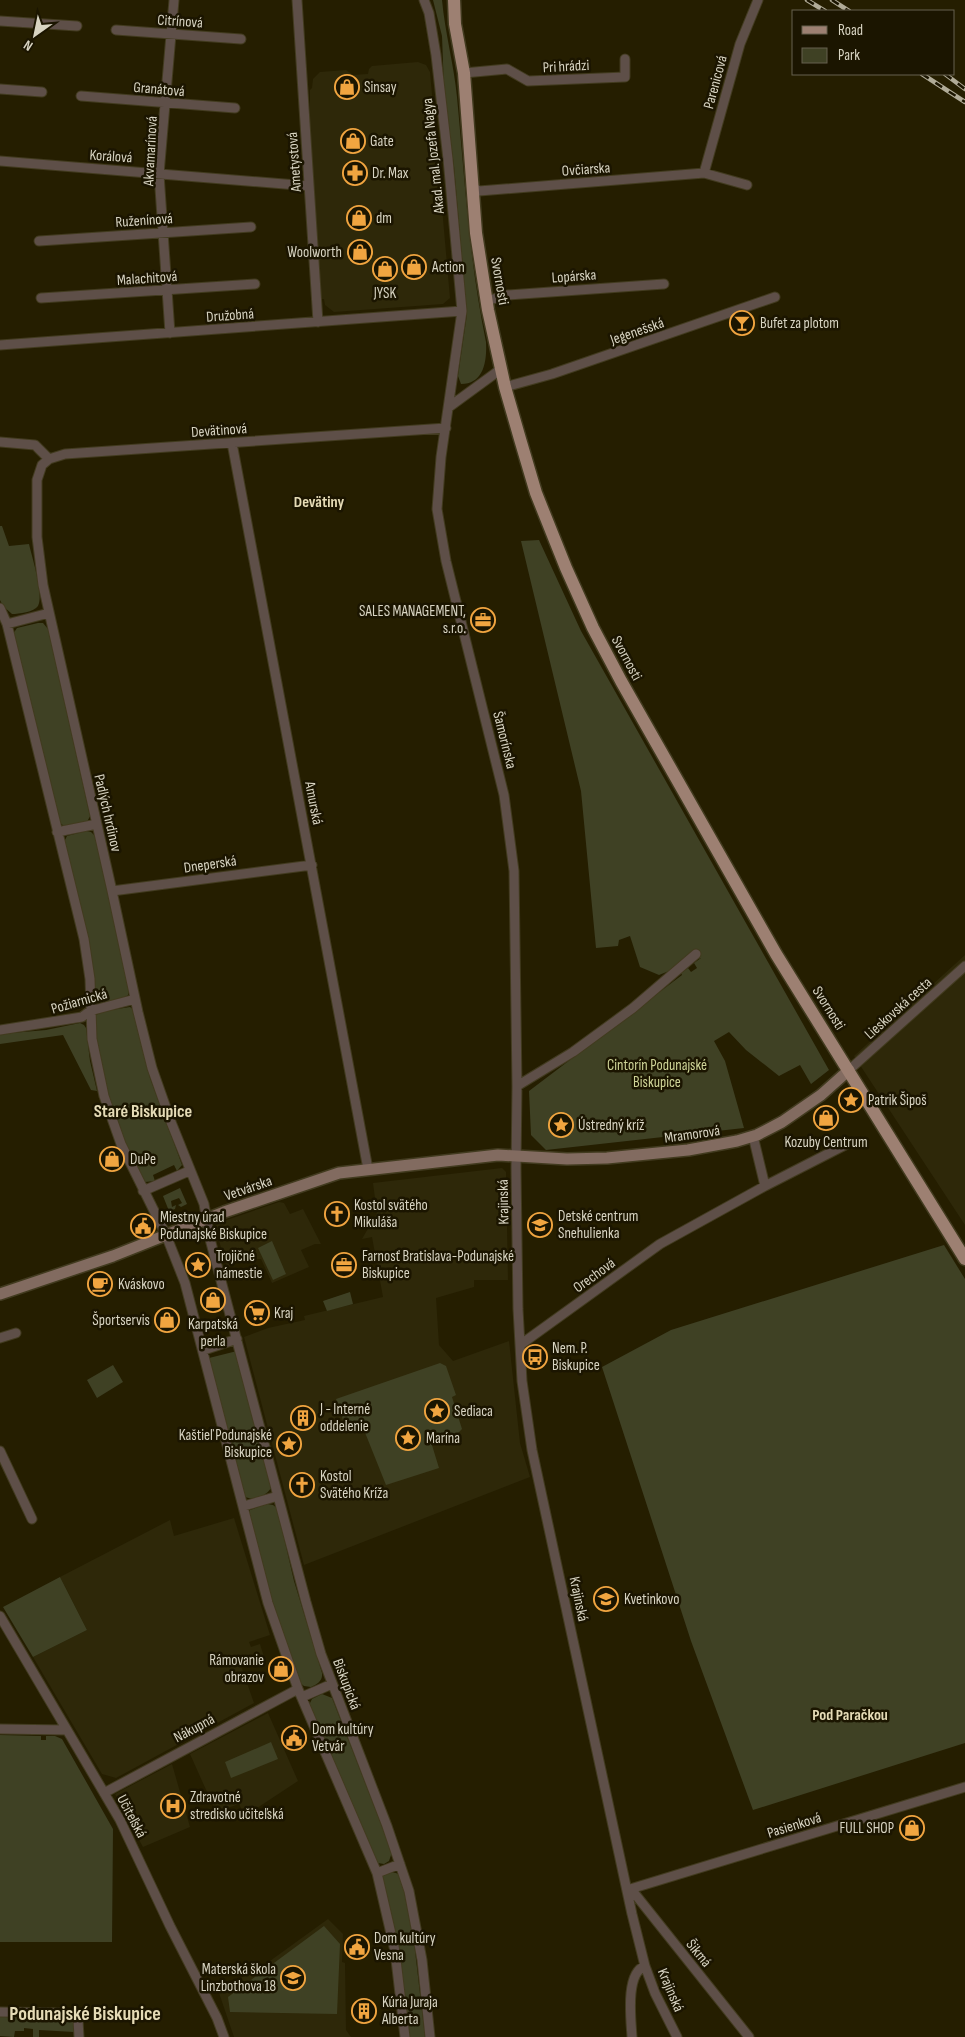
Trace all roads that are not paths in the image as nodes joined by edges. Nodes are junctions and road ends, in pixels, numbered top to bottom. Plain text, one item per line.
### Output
1 (174, 0) edge
2 (297, 0) edge
3 (424, 0) edge
4 (454, 0) edge
5 (758, 0) edge
6 (0, 21) edge
7 (77, 26) dead end
8 (116, 30) dead end
9 (171, 34) junction
10 (241, 39) dead end
11 (625, 59) dead end
12 (464, 73) junction
13 (0, 89) edge
14 (42, 92) dead end
15 (81, 96) dead end
16 (166, 103) junction
17 (235, 108) dead end
18 (0, 161) edge
19 (704, 173) junction
20 (160, 174) junction
21 (747, 185) dead end
22 (309, 186) junction
23 (472, 187) junction
24 (251, 227) dead end
25 (163, 232) junction
26 (39, 240) dead end
27 (255, 284) dead end
28 (664, 284) dead end
29 (167, 290) junction
30 (775, 297) dead end
31 (41, 298) dead end
32 (486, 301) junction
33 (462, 311) junction
34 (318, 322) junction
35 (170, 333) junction
36 (0, 345) edge
37 (501, 369) junction
38 (506, 387) junction
39 (449, 407) junction
40 (446, 428) junction
41 (0, 442) edge
42 (232, 443) junction
43 (49, 459) junction
44 (0, 608) edge
45 (49, 613) junction
46 (7, 624) junction
47 (97, 824) junction
48 (57, 832) junction
49 (312, 865) junction
50 (112, 891) junction
51 (696, 954) dead end
52 (965, 966) edge
53 (135, 999) junction
54 (90, 1011) junction
55 (0, 1030) edge
56 (849, 1070) junction
57 (517, 1086) junction
58 (753, 1136) junction
59 (849, 1143) dead end
60 (516, 1156) junction
61 (368, 1169) junction
62 (189, 1171) junction
63 (765, 1186) junction
64 (143, 1191) junction
65 (207, 1219) junction
66 (166, 1235) junction
67 (965, 1259) edge
68 (0, 1294) edge
69 (16, 1333) dead end
70 (0, 1338) edge
71 (237, 1339) junction
72 (520, 1345) junction
73 (204, 1350) junction
74 (0, 1451) edge
75 (278, 1496) junction
76 (244, 1506) junction
77 (32, 1519) dead end
78 (0, 1616) edge
79 (332, 1684) junction
80 (300, 1693) junction
81 (0, 1729) edge
82 (66, 1730) junction
83 (965, 1787) edge
84 (104, 1793) junction
85 (400, 1864) junction
86 (377, 1873) junction
87 (629, 1890) junction
88 (645, 1966) junction
89 (0, 2012) edge
90 (79, 2037) edge
91 (224, 2037) edge
92 (405, 2037) edge
93 (430, 2037) edge
94 (632, 2037) edge
95 (677, 2037) edge
96 (749, 2037) edge

1 - 9 street, Akvamarínová
2 - 22 street, Ametystová
3 - 33 street, Akad. mal. Jozefa Nagya
4 - 12 main road, Svornosti
5 - 19 street, Parenicová
6 - 7 street
8 - 9 street, Citrínová
9 - 10 street, Citrínová
9 - 16 street, Akvamarínová
11 - 12 street, Pri hrádzi
12 - 23 main road, Svornosti
13 - 14 street
15 - 16 street, Granátová
16 - 17 street, Granátová
16 - 20 street, Akvamarínová
18 - 20 street, Korálová
19 - 21 street
19 - 23 street, Ovčiarska
20 - 22 street, Korálová
20 - 25 street, Akvamarínová
22 - 34 street, Ametystová
23 - 32 main road, Svornosti
24 - 25 street, Ruženínová
25 - 26 street, Ruženínová
25 - 29 street, Akvamarínová
27 - 29 street, Malachitová
28 - 32 street, Lopárska
29 - 31 street, Malachitová
29 - 35 street, Akvamarínová
30 - 38 street, Jegenešská
32 - 37 main road, Svornosti
33 - 34 street, Družobná
33 - 39 street, Šamorínska
34 - 35 street, Družobná
35 - 36 street, Družobná
37 - 38 main road, Svornosti
37 - 39 street
38 - 56 main road, Svornosti
39 - 40 street, Šamorínska
40 - 42 street, Devätinová
40 - 57 street, Šamorínska
41 - 43 street
42 - 43 street, Devätinová
42 - 49 street, Amurská
43 - 45 street, Padlých hrdinov
44 - 46 street
45 - 46 street
45 - 47 street, Padlých hrdinov
46 - 48 street
47 - 48 street
47 - 50 street, Padlých hrdinov
48 - 54 street
49 - 50 street, Dneperská
49 - 61 street, Amurská
50 - 53 street, Padlých hrdinov
51 - 57 street
52 - 56 street, Lieskovská cesta
53 - 54 street, Požiarnická
53 - 62 street, Padlých hrdinov
54 - 55 street, Požiarnická
54 - 64 street
56 - 58 street, Mramorová
56 - 67 main road, Svornosti
57 - 60 street, Šamorínska
58 - 60 street, Mramorová
58 - 63 street
59 - 63 street, Orechová
60 - 61 street, Vetvárska
60 - 72 street, Krajinská
61 - 65 street, Vetvárska
62 - 64 street
62 - 65 street
63 - 72 street, Orechová
64 - 66 street
65 - 66 street, Vetvárska
65 - 71 street
66 - 68 street, Vetvárska
66 - 73 street
69 - 70 street
71 - 73 street
71 - 75 street, Biskupická
72 - 87 street, Krajinská
73 - 76 street
74 - 77 street
75 - 76 street
75 - 79 street, Biskupická
76 - 80 street
78 - 82 street, Učiteľská
79 - 80 street, Nákupná
79 - 85 street, Biskupická
80 - 84 street, Nákupná
80 - 86 street
81 - 82 street
82 - 84 street, Učiteľská
83 - 87 street, Pasienková
84 - 91 street, Učiteľská
85 - 86 street
85 - 93 street, Biskupická
86 - 92 street
87 - 88 street, Krajinská
87 - 96 street, Šikmá
88 - 94 street
88 - 95 street, Krajinská
89 - 90 street

